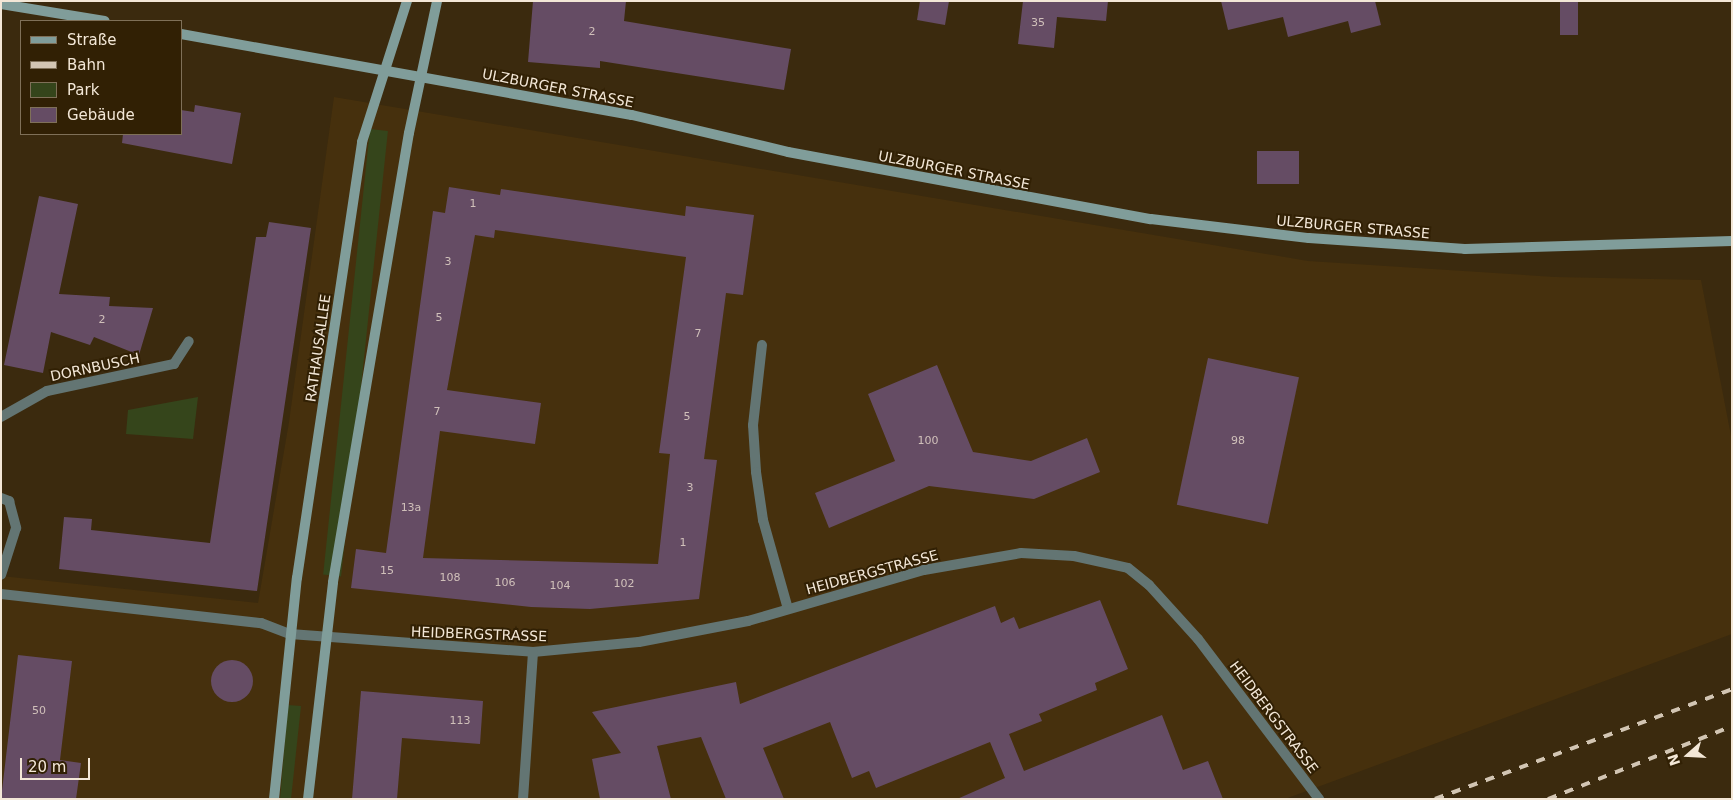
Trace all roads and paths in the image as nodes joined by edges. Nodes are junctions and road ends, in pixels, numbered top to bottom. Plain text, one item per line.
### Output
1 (407, 1) edge
2 (437, 1) edge
3 (1, 4) edge
4 (99, 20) edge
5 (182, 34) edge
6 (383, 68) junction
7 (422, 76) junction
8 (1732, 242) edge
9 (190, 341) dead end
10 (762, 345) dead end
11 (1, 417) edge
12 (1, 498) edge
13 (1, 575) edge
14 (1, 594) edge
15 (788, 609) junction
16 (290, 634) junction
17 (326, 637) junction
18 (534, 652) junction
19 (274, 799) edge
20 (308, 799) edge
21 (523, 799) edge
22 (1319, 799) edge

1 - 6 main road, RATHAUSALLEE
2 - 7 main road
3 - 4 main road
5 - 6 main road, ULZBURGER STRASSE
6 - 7 main road, ULZBURGER STRASSE
6 - 16 main road, RATHAUSALLEE
7 - 8 main road, ULZBURGER STRASSE
7 - 17 main road
9 - 11 street, DORNBUSCH
10 - 15 street
12 - 13 street
14 - 16 street
15 - 18 street, HEIDBERGSTRASSE
15 - 22 street, HEIDBERGSTRASSE
16 - 17 street
16 - 19 main road, RATHAUSALLEE
17 - 18 street, HEIDBERGSTRASSE
17 - 20 main road
18 - 21 street

